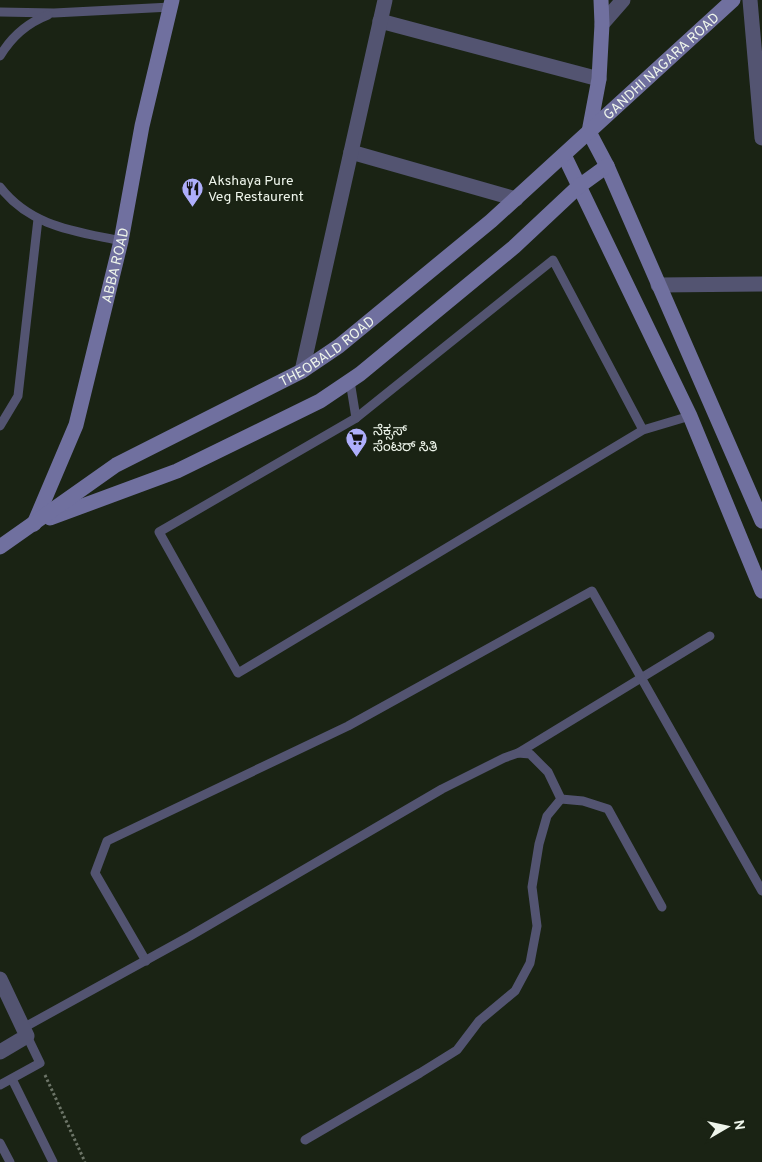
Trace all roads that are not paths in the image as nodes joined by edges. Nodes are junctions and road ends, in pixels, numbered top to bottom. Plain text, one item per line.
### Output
1 (385, 0) edge
2 (601, 0) edge
3 (623, 0) edge
4 (734, 0) edge
5 (750, 0) edge
6 (172, 4) edge
7 (0, 12) edge
8 (54, 13) junction
9 (380, 21) junction
10 (602, 24) junction
11 (0, 56) edge
12 (599, 80) junction
13 (589, 132) junction
14 (762, 138) edge
15 (351, 152) junction
16 (564, 155) junction
17 (607, 166) junction
18 (0, 187) edge
19 (578, 187) junction
20 (516, 199) junction
21 (38, 219) junction
22 (121, 241) junction
23 (762, 284) edge
24 (658, 285) junction
25 (302, 372) junction
26 (350, 381) junction
27 (690, 416) junction
28 (356, 418) junction
29 (0, 426) edge
30 (642, 430) junction
31 (762, 521) edge
32 (34, 524) junction
33 (0, 546) edge
34 (762, 591) edge
35 (710, 636) dead end
36 (640, 678) junction
37 (518, 753) junction
38 (561, 799) junction
39 (762, 891) edge
40 (662, 907) dead end
41 (146, 960) junction
42 (0, 979) edge
43 (25, 1032) junction
44 (0, 1052) edge
45 (12, 1078) junction
46 (0, 1085) edge
47 (305, 1140) dead end
48 (0, 1143) edge
49 (10, 1162) edge
50 (53, 1162) edge

1 - 9 street
2 - 10 main road
3 - 10 street
4 - 13 main road, GANDHI NAGARA ROAD
5 - 14 street
6 - 8 lane
6 - 22 main road, ABBA ROAD
7 - 8 lane
8 - 11 lane
9 - 12 street
9 - 15 street
10 - 12 main road
12 - 13 main road
13 - 16 main road, THEOBALD ROAD
13 - 17 main road
15 - 20 street
15 - 25 street
16 - 19 main road
16 - 20 main road, THEOBALD ROAD
17 - 19 main road, THEOBALD ROAD
17 - 24 main road
18 - 21 lane
19 - 26 main road, THEOBALD ROAD
19 - 27 main road
20 - 25 main road, THEOBALD ROAD
21 - 22 lane
21 - 29 lane
22 - 32 main road, ABBA ROAD
23 - 24 street
24 - 31 main road
25 - 32 main road, THEOBALD ROAD
26 - 28 lane
26 - 32 main road, THEOBALD ROAD
27 - 30 lane
27 - 34 main road
28 - 30 lane
28 - 30 lane
32 - 33 main road, THEOBALD ROAD
35 - 36 lane
36 - 37 lane
36 - 39 lane
36 - 41 lane
37 - 38 lane
37 - 41 lane
38 - 40 lane
38 - 47 lane
41 - 43 lane
42 - 43 street
43 - 44 street
43 - 45 lane
45 - 46 lane
45 - 50 lane
48 - 49 lane

